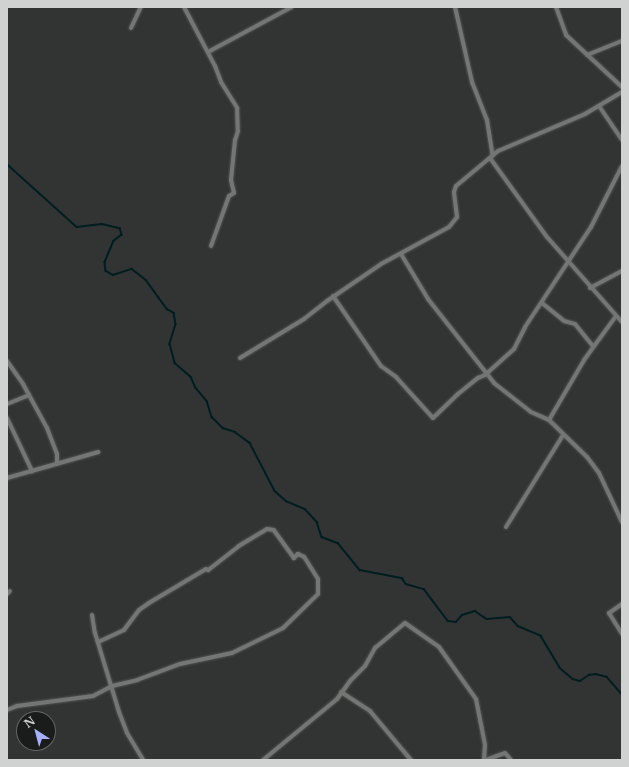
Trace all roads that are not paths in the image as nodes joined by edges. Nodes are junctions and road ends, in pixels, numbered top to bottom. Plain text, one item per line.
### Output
1 (141, 7) edge
2 (184, 7) edge
3 (292, 7) edge
4 (454, 7) edge
5 (556, 7) edge
6 (131, 28) dead end
7 (622, 41) edge
8 (208, 52) junction
9 (587, 55) junction
10 (622, 87) edge
11 (622, 92) edge
12 (599, 106) junction
13 (622, 140) edge
14 (491, 157) junction
15 (622, 166) edge
16 (211, 246) dead end
17 (401, 254) junction
18 (568, 262) junction
19 (622, 271) edge
20 (590, 288) junction
21 (333, 296) junction
22 (542, 303) junction
23 (616, 316) junction
24 (622, 322) edge
25 (593, 346) junction
26 (240, 358) dead end
27 (7, 361) edge
28 (487, 373) junction
29 (28, 395) junction
30 (7, 404) edge
31 (7, 418) edge
32 (548, 420) junction
33 (562, 435) junction
34 (98, 452) dead end
35 (56, 463) junction
36 (32, 471) junction
37 (7, 478) edge
38 (622, 507) edge
39 (618, 510) junction
40 (622, 522) edge
41 (506, 526) dead end
42 (622, 604) edge
43 (92, 615) dead end
44 (622, 634) edge
45 (98, 642) junction
46 (112, 686) junction
47 (341, 692) junction
48 (7, 710) edge
49 (143, 760) edge
50 (263, 760) edge
51 (411, 760) edge
52 (485, 760) edge
53 (511, 760) edge

1 - 6 street
2 - 8 street
3 - 8 street
4 - 14 street
5 - 9 street
7 - 9 street
8 - 16 street
9 - 10 street
11 - 12 street
12 - 13 street
12 - 14 street
14 - 17 street
14 - 18 street
15 - 18 street
17 - 21 street
17 - 28 street
18 - 20 street
18 - 22 street
19 - 20 street
20 - 23 street
21 - 26 street
21 - 28 street
22 - 25 street
22 - 28 street
23 - 24 street
23 - 25 street
25 - 32 street
27 - 29 street
28 - 32 street
29 - 30 street
29 - 35 street
31 - 36 street
32 - 33 street
33 - 39 street
33 - 41 street
34 - 35 street
35 - 36 street
36 - 37 street
38 - 39 street
39 - 40 street
42 - 44 street
43 - 45 street
45 - 46 street
45 - 46 street
46 - 48 street
46 - 49 street
47 - 50 street
47 - 51 street
47 - 52 street
52 - 53 street

